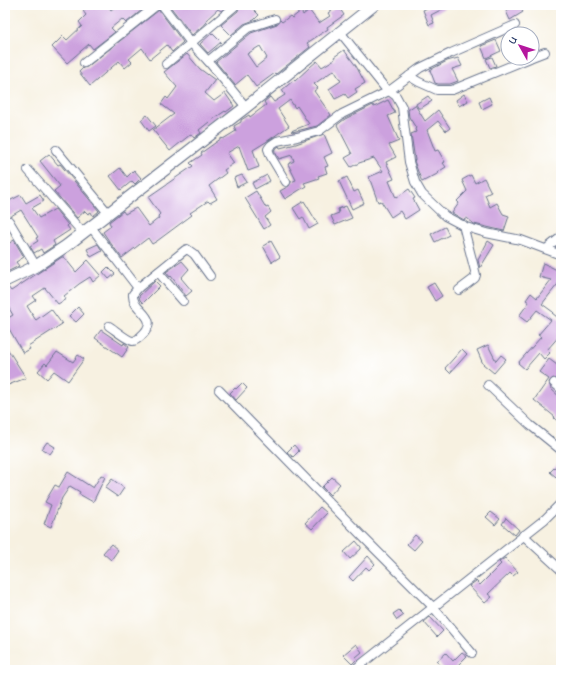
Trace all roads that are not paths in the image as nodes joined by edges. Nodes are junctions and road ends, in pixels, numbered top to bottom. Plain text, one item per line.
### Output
1 (157, 5) edge
2 (162, 5) edge
3 (374, 5) edge
4 (234, 7) dead end
5 (276, 19) dead end
6 (340, 32) junction
7 (500, 32) edge
8 (191, 43) junction
9 (545, 52) dead end
10 (540, 54) edge
11 (208, 61) junction
12 (84, 63) dead end
13 (166, 64) dead end
14 (511, 66) edge
15 (409, 76) junction
16 (389, 91) junction
17 (246, 107) junction
18 (56, 150) dead end
19 (28, 170) dead end
20 (286, 182) dead end
21 (108, 213) junction
22 (9, 221) dead end
23 (463, 225) junction
24 (87, 230) junction
25 (561, 237) edge
26 (546, 249) junction
27 (561, 255) edge
28 (36, 266) junction
29 (158, 272) junction
30 (210, 276) dead end
31 (5, 281) edge
32 (138, 288) junction
33 (458, 290) dead end
34 (183, 301) dead end
35 (109, 326) dead end
36 (488, 385) dead end
37 (219, 390) dead end
38 (561, 450) edge
39 (561, 503) edge
40 (523, 535) junction
41 (561, 570) edge
42 (433, 607) junction
43 (472, 652) dead end
44 (354, 670) edge

1 - 12 street
2 - 8 street
3 - 6 street
4 - 8 street
5 - 11 street
6 - 16 street
6 - 17 street
7 - 15 street
8 - 11 street
8 - 13 street
9 - 10 street
11 - 17 street
14 - 15 street
15 - 16 street
16 - 20 street
16 - 23 street
17 - 21 street
18 - 21 street
19 - 24 street
21 - 24 street
22 - 28 street
23 - 26 street
23 - 33 street
24 - 28 street
24 - 32 street
25 - 26 street
26 - 27 street
28 - 31 street
29 - 30 street
29 - 32 street
29 - 34 street
32 - 35 street
36 - 38 street
37 - 42 street
39 - 40 street
40 - 41 street
40 - 42 street
42 - 43 street
42 - 44 street

